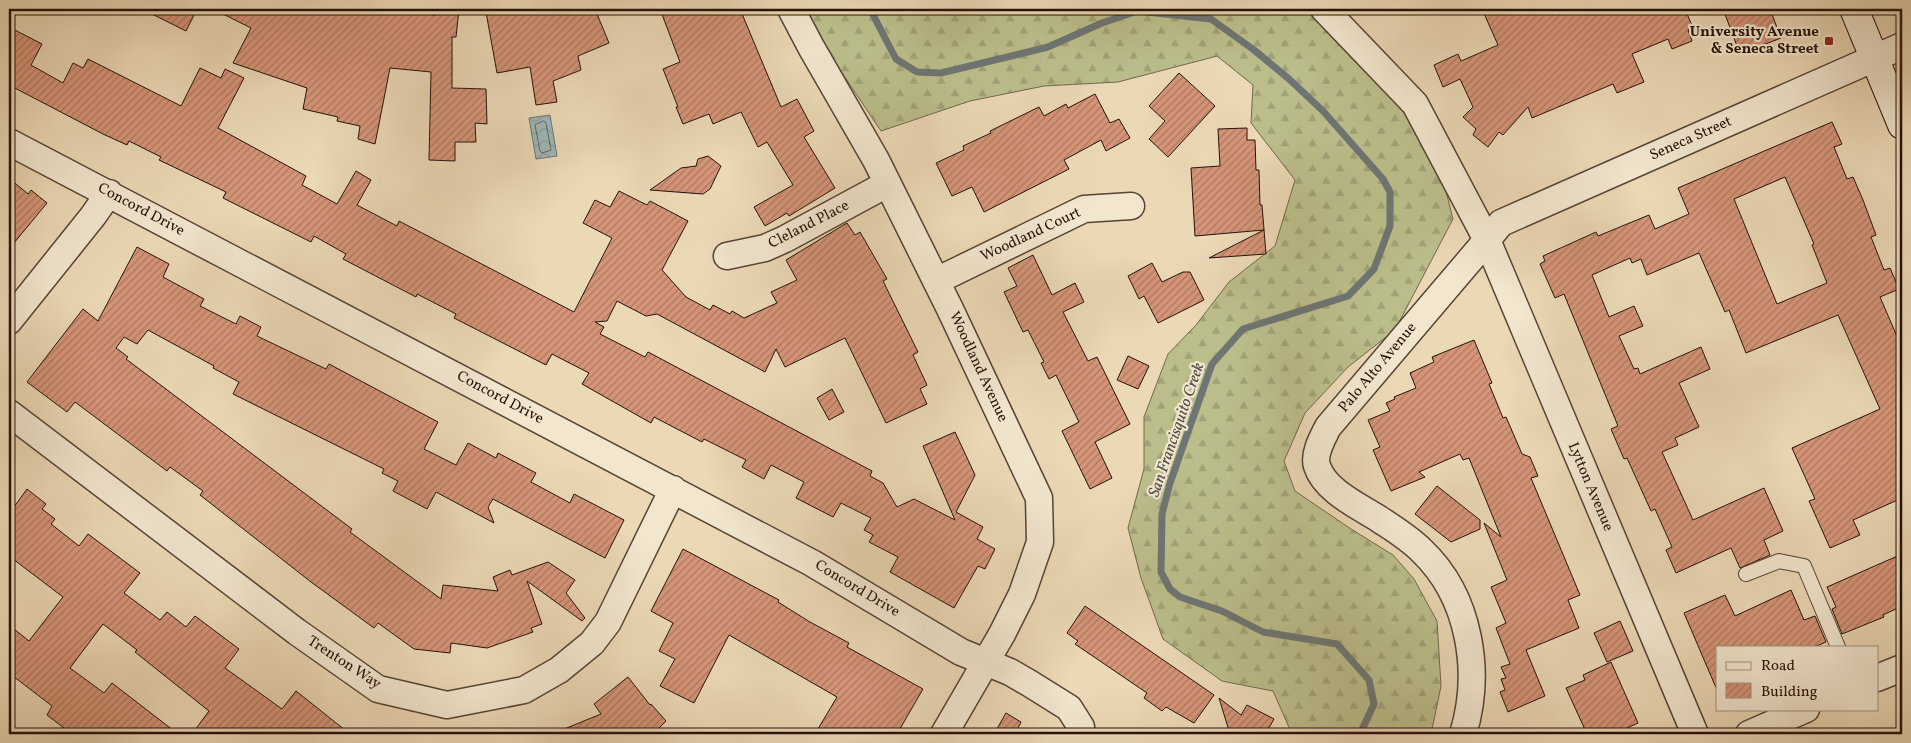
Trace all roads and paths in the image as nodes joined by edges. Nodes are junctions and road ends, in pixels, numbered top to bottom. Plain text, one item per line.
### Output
1 (791, 9) edge
2 (1324, 9) edge
3 (1854, 9) edge
4 (1902, 46) edge
5 (1874, 59) junction
6 (1902, 125) edge
7 (9, 142) edge
8 (887, 184) junction
9 (109, 192) junction
10 (1131, 206) dead end
11 (1487, 240) junction
12 (727, 256) dead end
13 (936, 280) junction
14 (9, 321) edge
15 (9, 413) edge
16 (673, 489) junction
17 (1746, 574) dead end
18 (1838, 646) edge
19 (986, 663) junction
20 (1902, 668) edge
21 (1878, 678) edge
22 (1804, 710) edge
23 (1081, 727) dead end
24 (944, 734) edge
25 (1463, 734) edge
26 (1694, 734) edge
27 (1749, 734) edge

1 - 8 street, Woodland Avenue
2 - 11 street
3 - 5 main road
4 - 5 street, Seneca Street
5 - 6 main road
5 - 11 street, Seneca Street
7 - 9 street, Concord Drive
8 - 12 street, Cleland Place
8 - 13 street, Woodland Avenue
9 - 14 street
9 - 16 street, Concord Drive
10 - 13 street, Woodland Court
11 - 25 street, Palo Alto Avenue
11 - 26 street, Lytton Avenue
13 - 19 street, Woodland Avenue
15 - 16 street, Trenton Way
16 - 19 street, Concord Drive
17 - 18 lane
19 - 23 street, Concord Drive
19 - 24 street, Woodland Avenue
20 - 21 street
22 - 27 street

